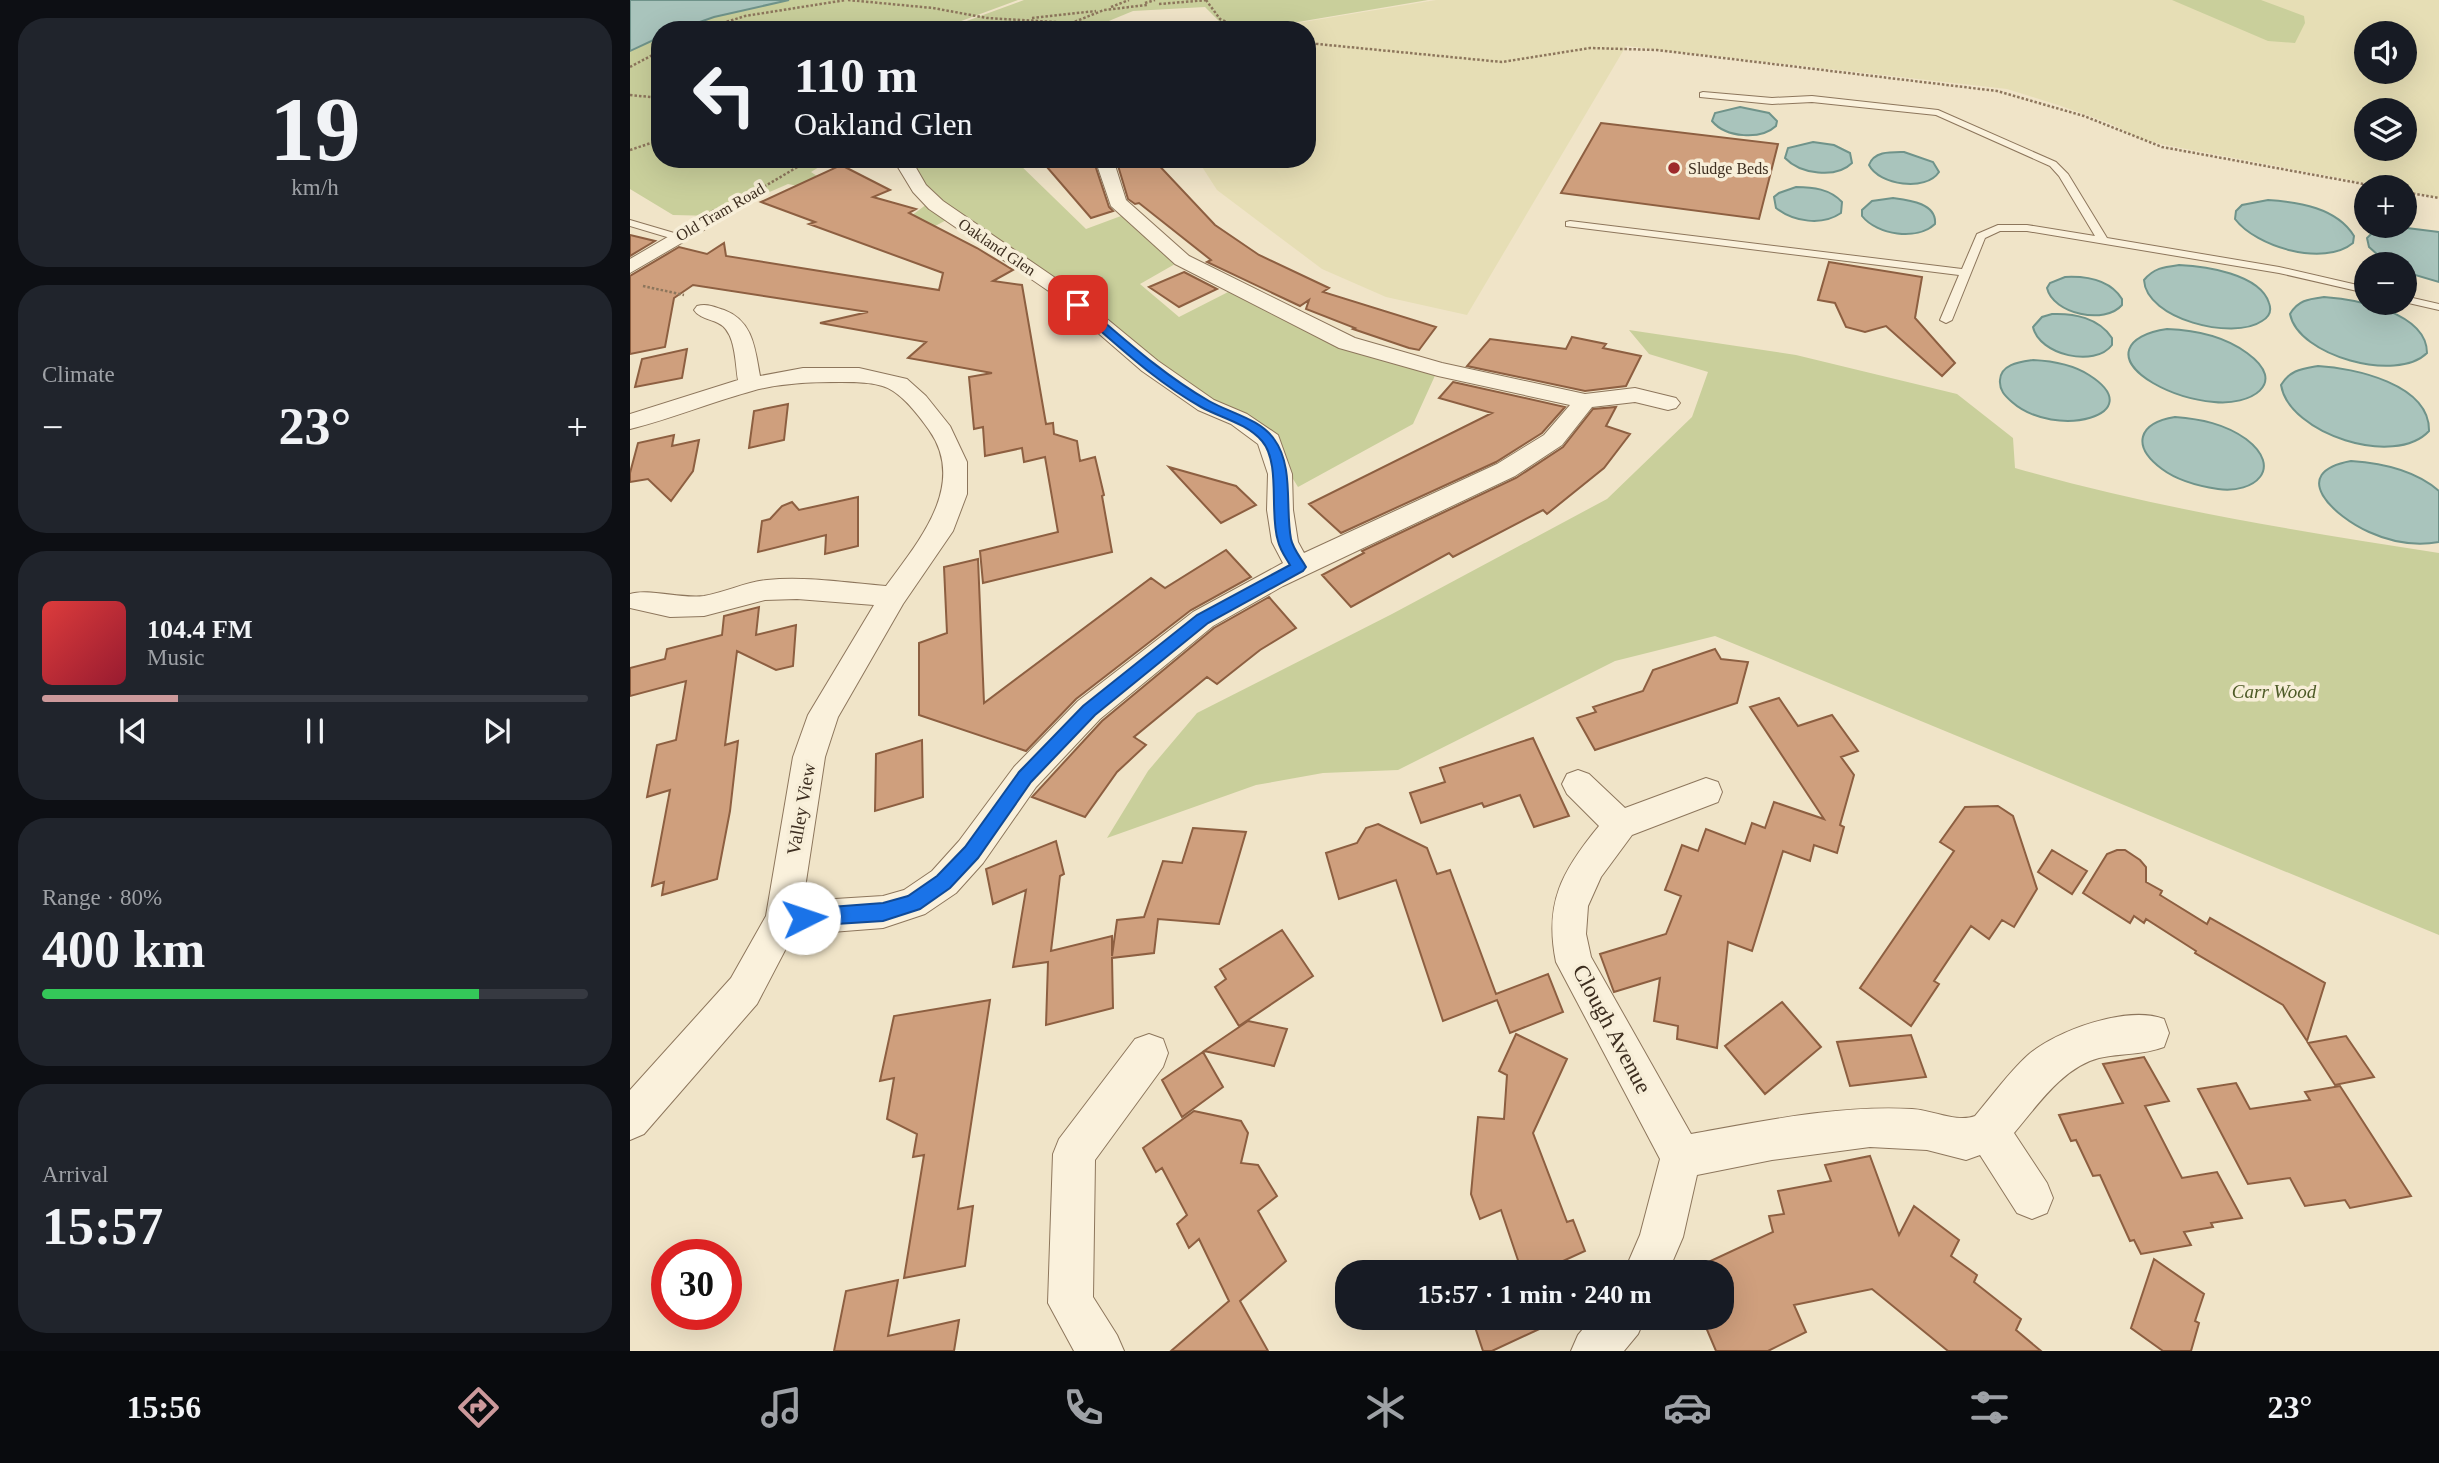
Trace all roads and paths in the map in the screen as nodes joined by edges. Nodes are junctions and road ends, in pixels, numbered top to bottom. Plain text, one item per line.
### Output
1 (847, 0) edge
2 (1129, 0) edge
3 (1155, 0) edge
4 (1207, 0) edge
5 (1130, 6) junction
6 (1104, 10) junction
7 (1021, 20) junction
8 (729, 21) edge
9 (1017, 21) edge
10 (1038, 21) edge
11 (1077, 21) edge
12 (1224, 21) edge
13 (651, 56) edge
14 (630, 67) edge
15 (630, 95) edge
16 (1703, 95) dead end
17 (651, 97) edge
18 (651, 143) edge
19 (630, 150) edge
20 (796, 168) edge
21 (907, 168) edge
22 (1107, 168) edge
23 (2417, 194) edge
24 (2439, 198) edge
25 (714, 216) joint
26 (630, 223) edge
27 (1570, 224) dead end
28 (677, 237) junction
29 (2102, 239) junction
30 (1965, 273) junction
31 (635, 275) edge
32 (2354, 287) edge
33 (2417, 302) edge
34 (2439, 307) edge
35 (704, 310) joint
36 (1947, 320) dead end
37 (750, 384) junction
38 (1585, 401) junction
39 (1668, 403) dead end
40 (630, 422) edge
41 (1298, 567) junction
42 (893, 597) junction
43 (640, 601) dead end
44 (1578, 784) dead end
45 (1706, 792) dead end
46 (1620, 825) junction
47 (783, 919) junction
48 (2150, 1033) dead end
49 (689, 1053) junction
50 (1149, 1053) dead end
51 (630, 1089) edge
52 (630, 1120) edge
53 (1989, 1131) junction
54 (1681, 1157) junction
55 (2032, 1198) dead end
56 (1651, 1260) edge
57 (1612, 1330) edge
58 (1101, 1351) edge
59 (1594, 1351) edge

1 - 7 path
1 - 8 path
2 - 6 path
3 - 5 path
4 - 5 path
4 - 12 path
5 - 6 path
6 - 7 path
6 - 11 path
7 - 9 path
7 - 10 path
13 - 14 path
15 - 17 path
16 - 29 lane
18 - 19 path
20 - 25 path, Old Tram Road
21 - 41 street, Oakland Glen
22 - 38 street
23 - 24 path
25 - 28 street, Old Tram Road
26 - 28 lane
27 - 30 lane
28 - 31 street, Old Tram Road
29 - 30 lane
29 - 32 lane
30 - 36 lane
31 - 35 path
33 - 34 lane
35 - 37 street
37 - 40 street, Valley View
37 - 42 street, Valley View
38 - 39 street
38 - 41 street
41 - 47 street
42 - 43 street
42 - 47 street, Valley View
44 - 46 street
45 - 46 street
46 - 54 street, Clough Avenue
47 - 49 street, Valley View
48 - 53 street
49 - 51 street, Valley View
49 - 52 street, Valley View
50 - 58 street
53 - 54 street
53 - 55 street
54 - 56 street
57 - 59 street

